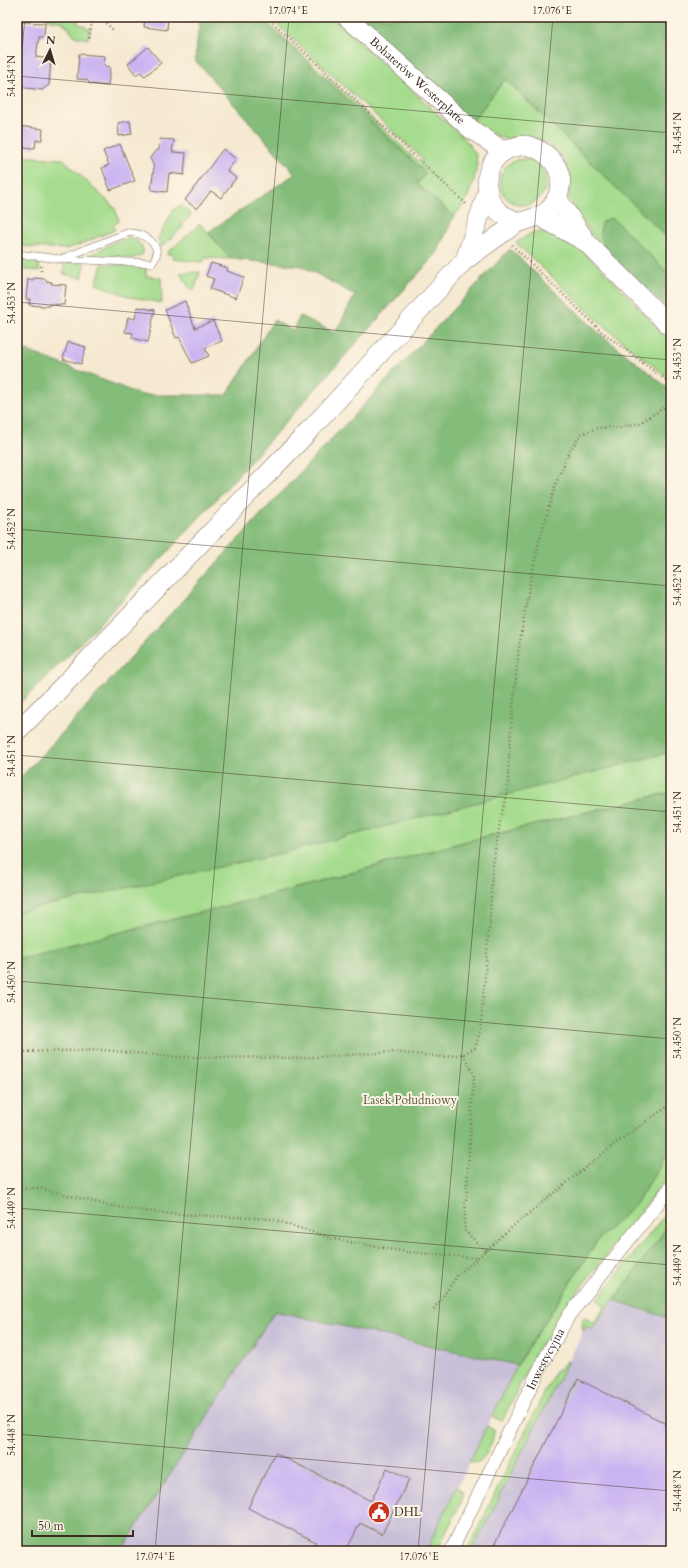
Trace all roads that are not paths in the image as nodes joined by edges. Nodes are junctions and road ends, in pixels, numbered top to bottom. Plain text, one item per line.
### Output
1 (347, 17) edge
2 (498, 157) junction
3 (487, 193) junction
4 (557, 198) junction
5 (539, 216) junction
6 (518, 222) junction
7 (587, 243) junction
8 (17, 254) edge
9 (61, 259) junction
10 (465, 260) junction
11 (671, 327) edge
12 (17, 732) edge
13 (671, 1186) edge
14 (451, 1551) edge

1 - 2 main road, Bohaterów Westerplatte
2 - 3 main road
2 - 4 main road
3 - 6 main road
3 - 10 main road
4 - 5 main road
4 - 7 main road
5 - 6 main road
5 - 7 main road
6 - 10 main road
7 - 11 main road
8 - 9 lane
9 - 9 lane
10 - 12 main road
13 - 14 street, Inwestycyjna

